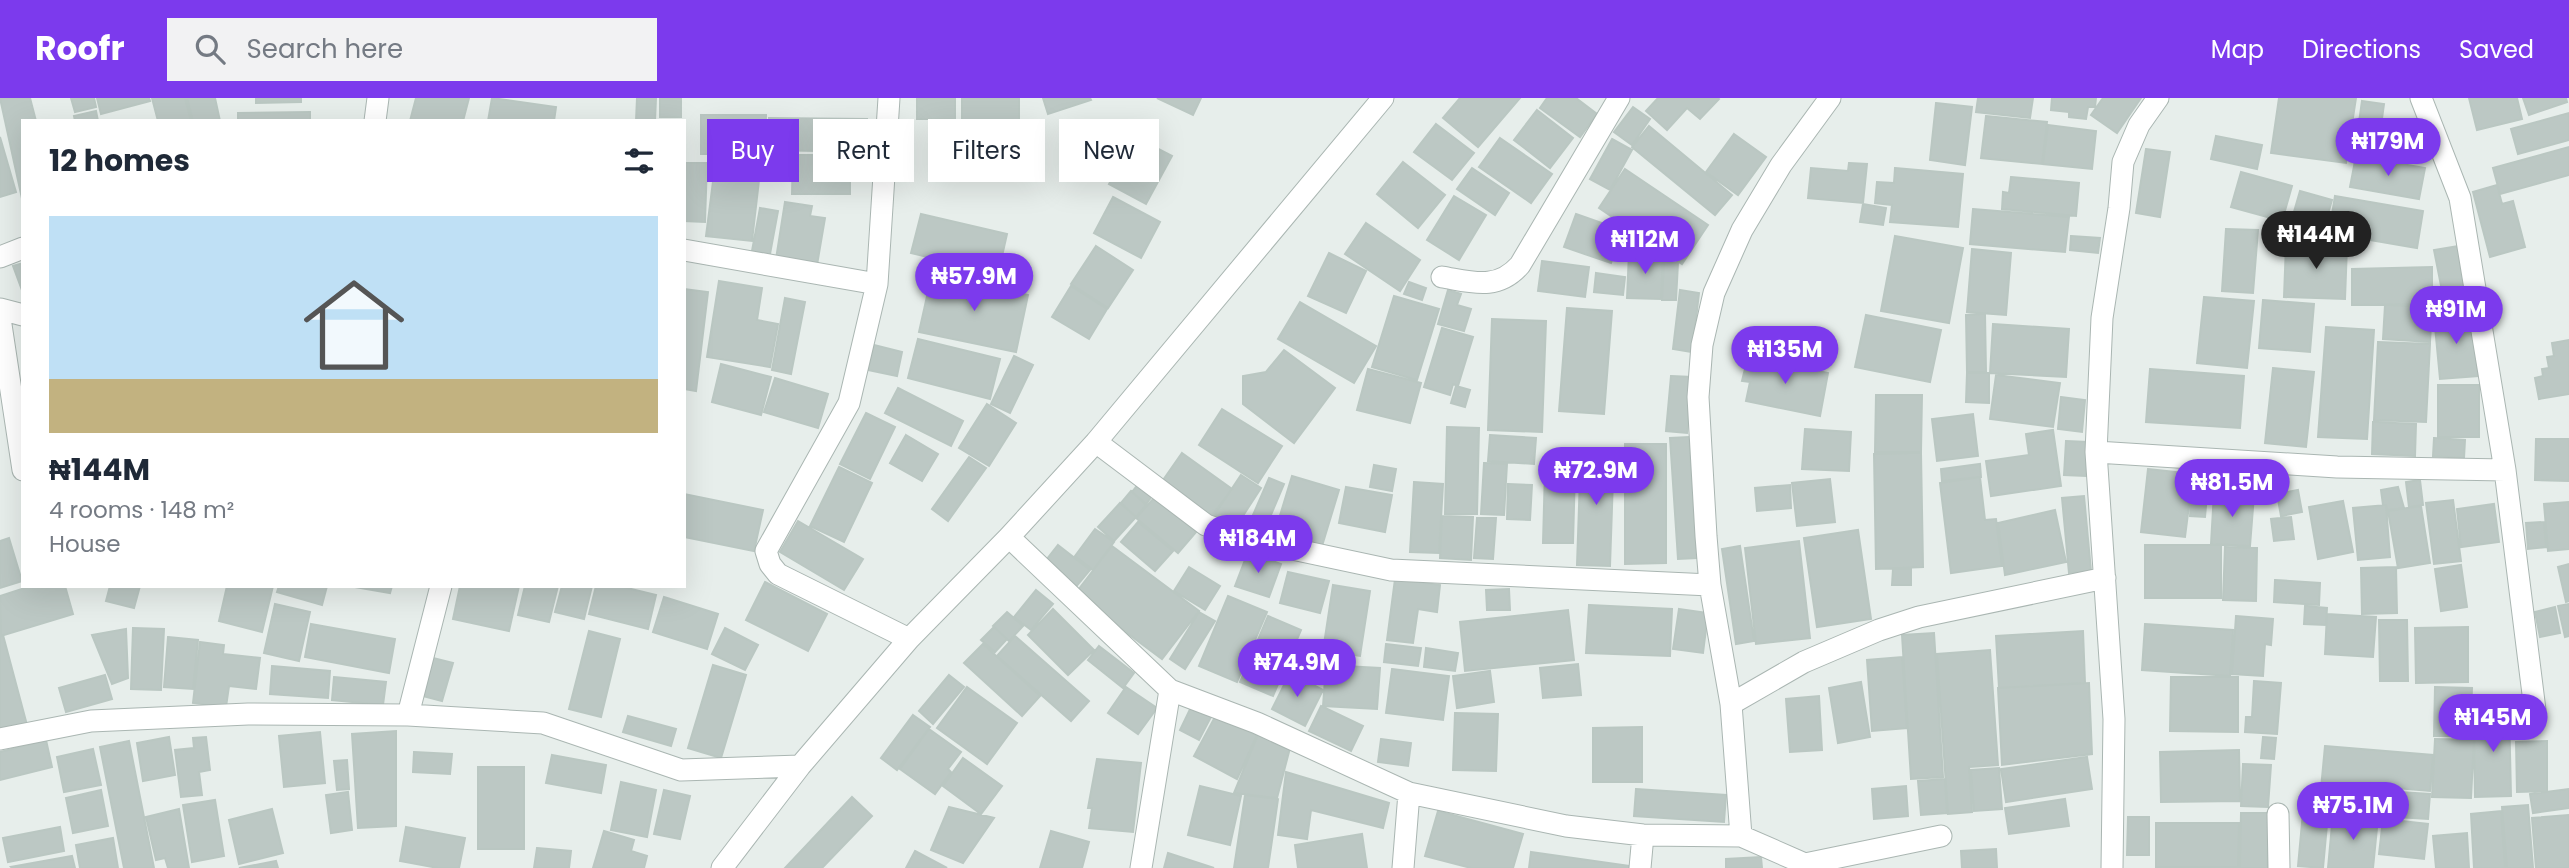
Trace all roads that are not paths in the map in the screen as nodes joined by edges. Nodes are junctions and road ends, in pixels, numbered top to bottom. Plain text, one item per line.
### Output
1 (378, 98) edge
2 (889, 98) edge
3 (1383, 98) edge
4 (1619, 98) edge
5 (1830, 98) edge
6 (2158, 98) edge
7 (2421, 98) edge
8 (375, 119) edge
9 (21, 249) edge
10 (686, 250) edge
11 (0, 257) edge
12 (1441, 277) dead end
13 (877, 284) junction
14 (0, 309) edge
15 (21, 314) edge
16 (0, 318) edge
17 (1096, 442) junction
18 (2096, 452) junction
19 (21, 457) edge
20 (2505, 470) junction
21 (1009, 537) junction
22 (2105, 578) junction
23 (1710, 585) junction
24 (440, 588) edge
25 (909, 639) junction
26 (1170, 690) junction
27 (1731, 704) junction
28 (2535, 710) dead end
29 (408, 715) junction
30 (0, 739) edge
31 (800, 766) junction
32 (1409, 793) junction
33 (2278, 814) dead end
34 (1643, 835) junction
35 (1741, 836) junction
36 (1941, 836) dead end
37 (1806, 866) edge
38 (726, 867) edge
39 (1141, 868) edge
40 (1403, 868) edge
41 (1640, 868) edge
42 (2112, 868) edge
43 (2279, 868) edge

1 - 8 street
2 - 13 street
3 - 17 street
4 - 12 street
5 - 23 street
6 - 18 street
7 - 20 street
9 - 11 street
10 - 13 street
13 - 25 street
14 - 15 street
16 - 19 street
17 - 21 street
17 - 23 street
18 - 20 street
18 - 22 street
20 - 28 street
21 - 25 street
21 - 26 street
22 - 27 street
22 - 42 street
23 - 27 street
24 - 29 street
25 - 31 street
26 - 32 street
26 - 39 street
27 - 35 street
29 - 30 street
29 - 31 street
31 - 38 street
32 - 34 street
32 - 40 street
33 - 43 street
34 - 35 street
34 - 41 street
35 - 37 street
36 - 37 street

